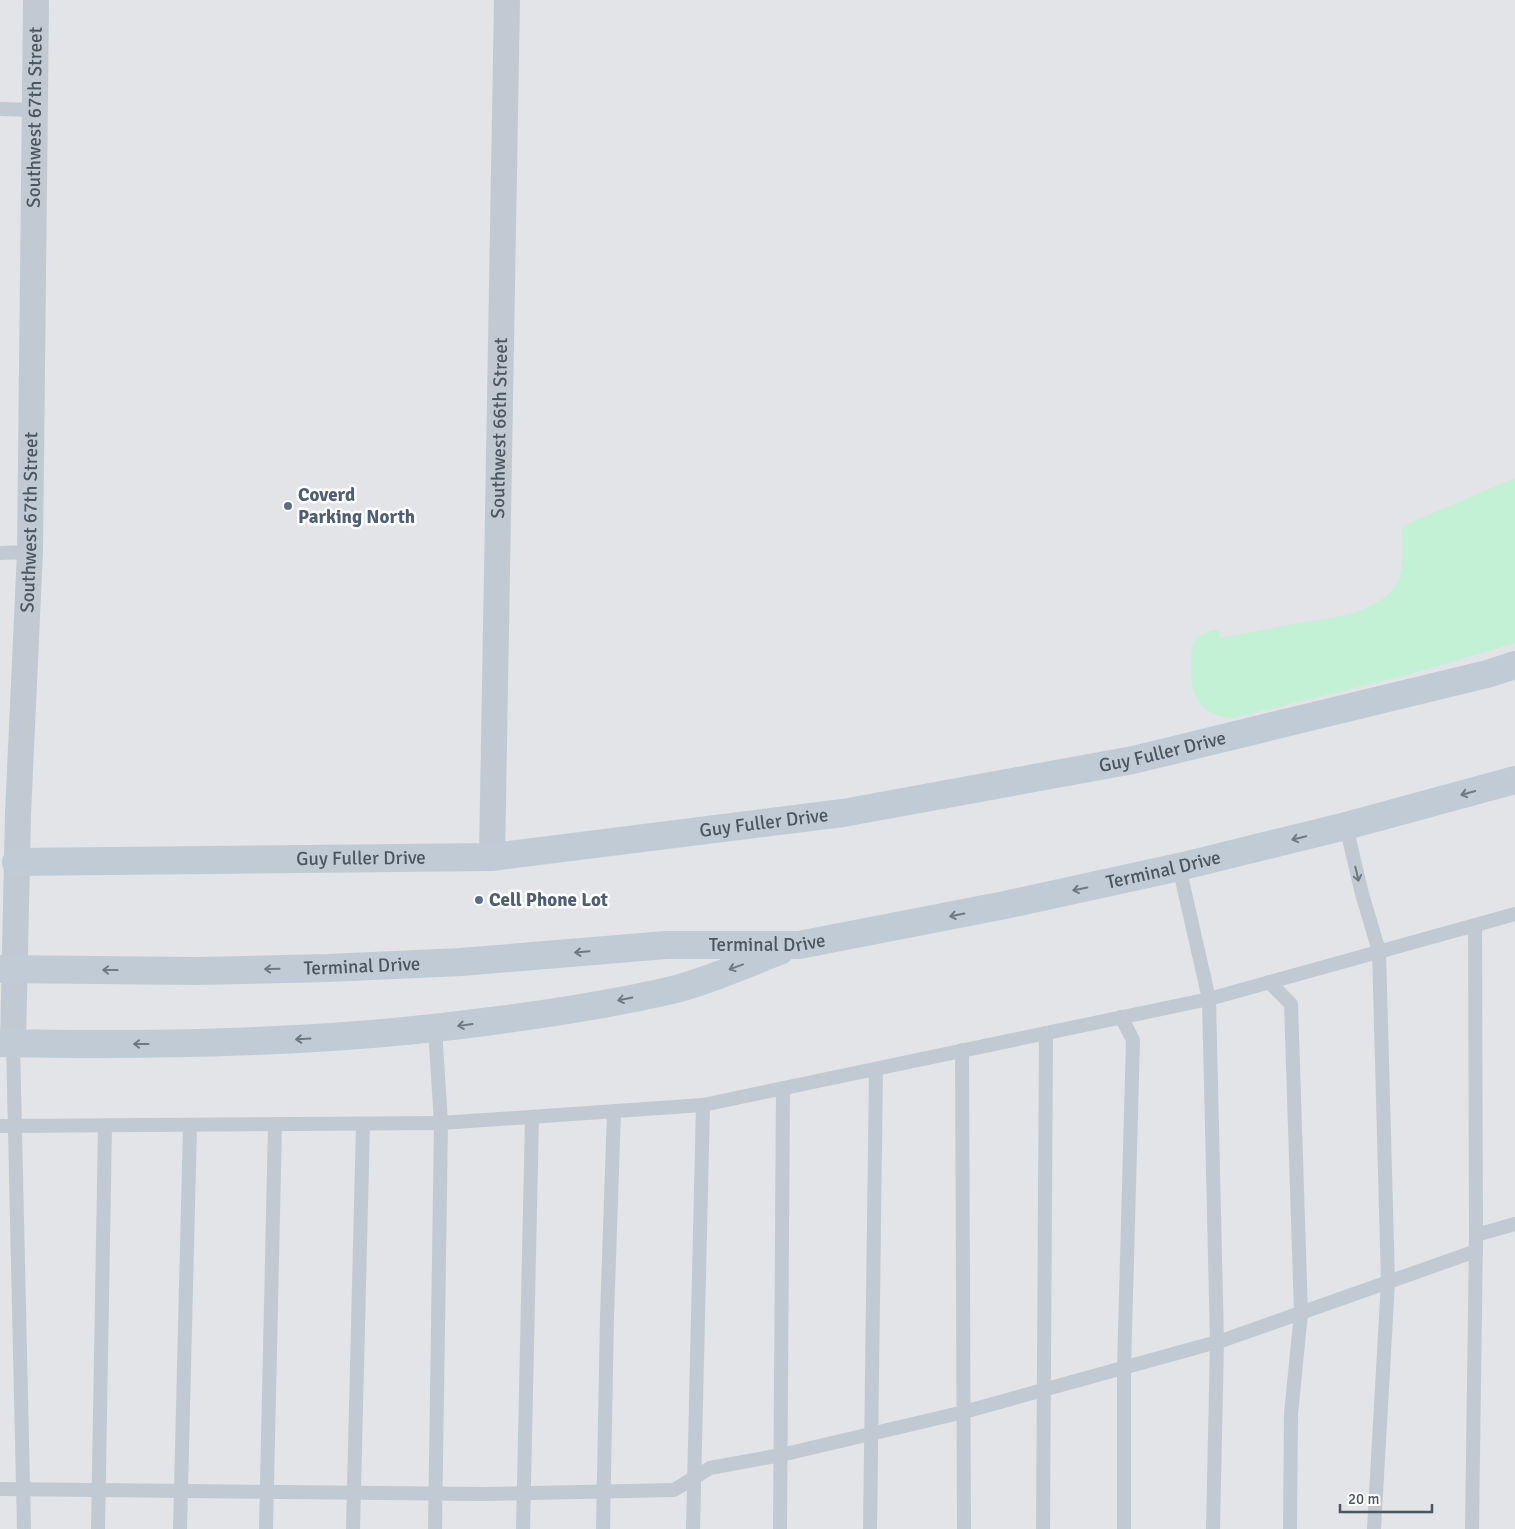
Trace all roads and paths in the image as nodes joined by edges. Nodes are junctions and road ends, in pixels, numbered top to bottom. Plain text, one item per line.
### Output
1 (36, 0) edge
2 (507, 0) edge
3 (0, 109) edge
4 (35, 110) junction
5 (0, 552) edge
6 (30, 552) junction
7 (1515, 665) edge
8 (1515, 780) edge
9 (1346, 826) junction
10 (492, 857) junction
11 (8, 865) edge
12 (1179, 867) junction
13 (1515, 914) edge
14 (1475, 925) junction
15 (799, 945) junction
16 (1379, 951) junction
17 (7, 969) edge
18 (1269, 982) junction
19 (1209, 999) junction
20 (1121, 1017) junction
21 (435, 1029) junction
22 (1046, 1033) junction
23 (7, 1043) edge
24 (962, 1050) junction
25 (876, 1068) junction
26 (783, 1088) junction
27 (703, 1105) junction
28 (614, 1111) junction
29 (532, 1117) junction
30 (441, 1123) junction
31 (275, 1124) junction
32 (363, 1124) junction
33 (0, 1126) edge
34 (105, 1126) junction
35 (190, 1126) junction
36 (15, 1127) junction
37 (1515, 1224) edge
38 (1476, 1235) junction
39 (1476, 1251) junction
40 (1388, 1282) junction
41 (1301, 1313) junction
42 (1217, 1342) junction
43 (1124, 1368) junction
44 (1044, 1390) junction
45 (964, 1412) junction
46 (871, 1434) junction
47 (781, 1455) junction
48 (693, 1478) junction
49 (0, 1489) edge
50 (25, 1490) junction
51 (99, 1490) junction
52 (181, 1491) junction
53 (603, 1491) junction
54 (267, 1492) junction
55 (354, 1493) junction
56 (524, 1493) junction
57 (435, 1494) junction
58 (24, 1529) edge
59 (98, 1529) edge
60 (180, 1529) edge
61 (266, 1529) edge
62 (353, 1529) edge
63 (435, 1529) edge
64 (523, 1529) edge
65 (604, 1529) edge
66 (693, 1529) edge
67 (780, 1529) edge
68 (870, 1529) edge
69 (964, 1529) edge
70 (1043, 1529) edge
71 (1124, 1529) edge
72 (1213, 1529) edge
73 (1290, 1529) edge
74 (1374, 1529) edge
75 (1472, 1529) edge

1 - 4 street, Southwest 67th Street
2 - 10 street, Southwest 66th Street
3 - 4 lane
4 - 6 street, Southwest 67th Street
5 - 6 lane
6 - 11 street, Southwest 67th Street
7 - 10 main road, Guy Fuller Drive
8 -> 9 main road, Terminal Drive
9 -> 12 main road, Terminal Drive
9 -> 16 lane
10 - 11 main road, Guy Fuller Drive
11 - 17 street, Southwest 67th Street
12 -> 15 main road, Terminal Drive
12 - 19 lane
13 - 14 lane
14 - 16 lane
14 - 38 lane
15 -> 17 main road, Terminal Drive
15 -> 21 main road
16 - 18 lane
16 - 40 lane
17 - 23 street, Southwest 67th Street
18 - 19 lane
18 - 41 lane
19 - 20 lane
19 - 42 lane
20 - 22 lane
20 - 43 lane
21 -> 23 main road
21 - 30 lane
22 - 24 lane
22 - 44 lane
23 - 36 lane
24 - 25 lane
24 - 45 lane
25 - 26 lane
25 - 46 lane
26 - 27 lane
26 - 47 lane
27 - 28 lane
27 - 48 lane
28 - 29 lane
28 - 53 lane
29 - 30 lane
29 - 56 lane
30 - 32 lane
30 - 57 lane
31 - 32 lane
31 - 35 lane
31 - 54 lane
32 - 55 lane
33 - 36 lane
34 - 35 lane
34 - 36 lane
34 - 51 lane
35 - 52 lane
36 - 50 lane
37 - 38 lane
38 - 39 lane
39 - 40 lane
39 - 75 lane
40 - 41 lane
40 - 74 lane
41 - 42 lane
41 - 73 lane
42 - 43 lane
42 - 72 lane
43 - 44 lane
43 - 71 lane
44 - 45 lane
44 - 70 lane
45 - 46 lane
45 - 69 lane
46 - 47 lane
46 - 68 lane
47 - 48 lane
47 - 67 lane
48 - 53 lane
48 - 66 lane
49 - 50 lane
50 - 51 lane
50 - 58 lane
51 - 52 lane
51 - 59 lane
52 - 54 lane
52 - 60 lane
53 - 56 lane
53 - 65 lane
54 - 55 lane
54 - 61 lane
55 - 57 lane
55 - 62 lane
56 - 57 lane
56 - 64 lane
57 - 63 lane

